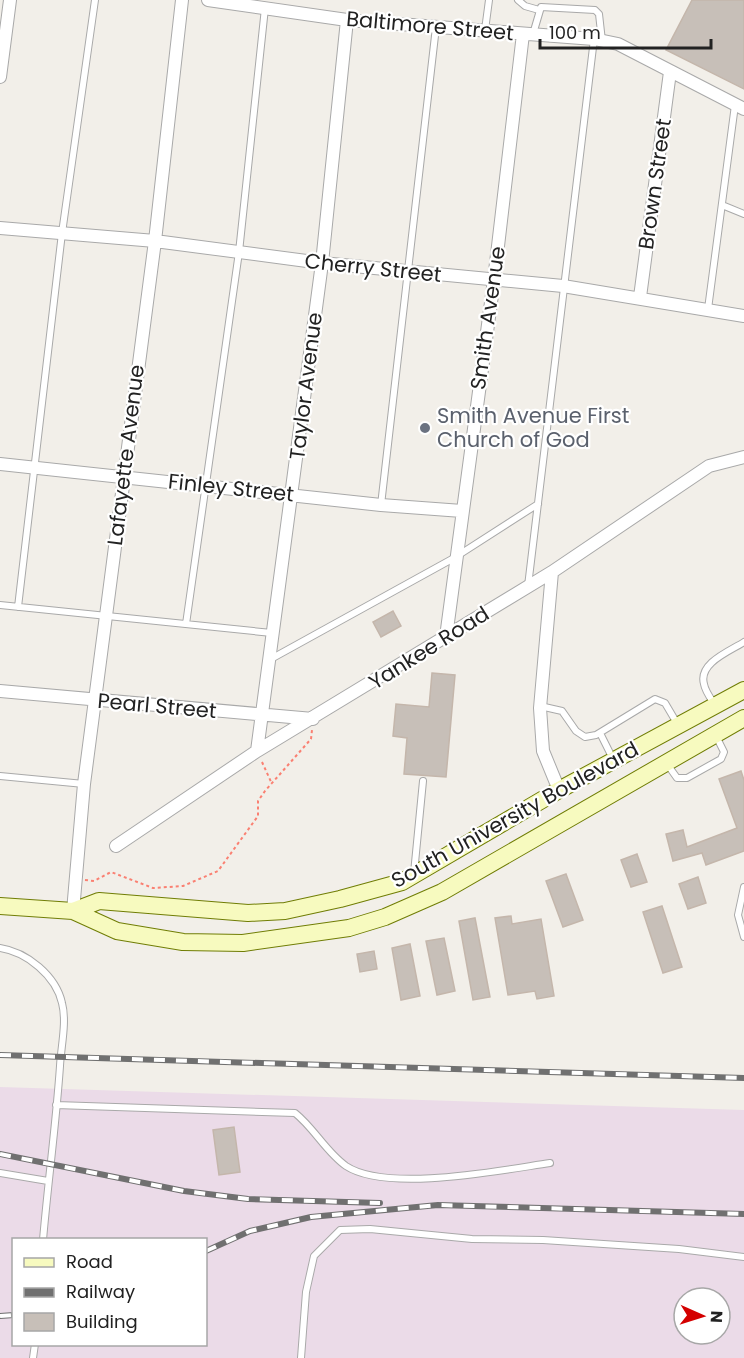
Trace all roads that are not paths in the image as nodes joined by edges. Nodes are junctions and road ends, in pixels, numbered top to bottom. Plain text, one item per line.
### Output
1 (10, 0) edge
2 (95, 0) edge
3 (182, 0) edge
4 (208, 0) edge
5 (489, 0) edge
6 (518, 0) edge
7 (265, 8) junction
8 (539, 10) junction
9 (347, 20) junction
10 (436, 26) junction
11 (485, 31) junction
12 (528, 35) junction
13 (598, 40) junction
14 (670, 72) junction
15 (0, 77) edge
16 (739, 106) edge
17 (722, 205) junction
18 (744, 214) edge
19 (0, 228) edge
20 (62, 233) junction
21 (155, 241) junction
22 (239, 252) junction
23 (322, 263) junction
24 (407, 272) junction
25 (494, 280) junction
26 (563, 286) junction
27 (640, 297) junction
28 (708, 309) junction
29 (744, 316) edge
30 (744, 457) edge
31 (0, 464) edge
32 (36, 468) junction
33 (123, 477) junction
34 (207, 486) junction
35 (292, 495) junction
36 (538, 504) junction
37 (381, 505) junction
38 (462, 511) junction
39 (454, 558) junction
40 (552, 572) junction
41 (528, 586) junction
42 (0, 605) edge
43 (18, 607) junction
44 (106, 616) junction
45 (186, 624) junction
46 (272, 633) junction
47 (446, 638) junction
48 (744, 642) edge
49 (268, 660) junction
50 (744, 690) edge
51 (0, 691) edge
52 (95, 701) junction
53 (540, 706) junction
54 (715, 706) junction
55 (262, 715) junction
56 (744, 718) edge
57 (313, 719) junction
58 (679, 725) junction
59 (600, 733) junction
60 (714, 733) junction
61 (257, 752) junction
62 (614, 760) junction
63 (665, 761) junction
64 (0, 777) edge
65 (423, 781) dead end
66 (84, 784) junction
67 (559, 790) junction
68 (117, 846) dead end
69 (414, 875) junction
70 (744, 887) edge
71 (0, 906) edge
72 (73, 911) junction
73 (744, 937) edge
74 (0, 948) edge
75 (56, 1105) junction
76 (550, 1163) dead end
77 (0, 1173) edge
78 (48, 1181) junction
79 (43, 1238) edge
80 (744, 1257) edge
81 (301, 1358) edge

1 - 15 street
2 - 20 lane
3 - 21 street, Lafayette Avenue
4 - 7 street, Baltimore Street
5 - 11 lane
6 - 8 lane
7 - 9 street, Baltimore Street
7 - 22 lane
8 - 12 lane
8 - 13 lane
9 - 10 street, Baltimore Street
9 - 23 street, Taylor Avenue
10 - 11 street, Baltimore Street
10 - 24 lane
11 - 12 street, Baltimore Street
12 - 13 street, Baltimore Street
12 - 25 street, Smith Avenue
13 - 14 street, Baltimore Street
13 - 26 lane
14 - 16 street, Baltimore Street
14 - 27 street, Brown Street
16 - 17 lane
17 - 18 lane
17 - 28 lane
19 - 20 street, Cherry Street
20 - 21 street, Cherry Street
20 - 32 lane
21 - 22 street, Cherry Street
21 - 33 street, Lafayette Avenue
22 - 23 street, Cherry Street
22 - 34 lane
23 - 24 street, Cherry Street
23 - 35 street, Taylor Avenue
24 - 25 street, Cherry Street
24 - 37 lane
25 - 26 street, Cherry Street
25 - 38 street, Smith Avenue
26 - 27 street, Cherry Street
26 - 36 lane
27 - 28 street, Cherry Street
28 - 29 street, Cherry Street
30 - 40 street, Yankee Road
31 - 32 street, Finley Street
32 - 33 street, Finley Street
32 - 43 lane
33 - 34 street, Finley Street
33 - 44 street, Lafayette Avenue
34 - 35 street, Finley Street
34 - 45 lane
35 - 37 street, Finley Street
35 - 46 street, Taylor Avenue
36 - 39 lane
36 - 41 lane
37 - 38 street, Finley Street
38 - 39 street, Smith Avenue
39 - 47 street, Smith Avenue
39 - 49 lane
40 - 41 street, Yankee Road
40 - 53 street
41 - 47 street, Yankee Road
42 - 43 lane
43 - 44 lane
44 - 45 lane
44 - 52 street, Lafayette Avenue
45 - 46 lane
46 - 49 street, Taylor Avenue
47 - 57 street, Yankee Road
48 - 54 lane
49 - 55 street, Taylor Avenue
50 - 54 street, South University Boulevard
51 - 52 street, Pearl Street
52 - 55 street, Pearl Street
52 - 66 street, Lafayette Avenue
53 - 59 lane
53 - 67 street
54 - 58 street, South University Boulevard
55 - 57 street, Pearl Street
55 - 61 street, Taylor Avenue
56 - 60 street, South University Boulevard
57 - 61 street, Yankee Road
58 - 59 lane
58 - 62 street, South University Boulevard
59 - 62 lane
60 - 63 street, South University Boulevard
60 - 63 lane
61 - 68 street, Yankee Road
62 - 67 street, South University Boulevard
63 - 72 street, South University Boulevard
64 - 66 lane
65 - 69 lane
66 - 72 street, Lafayette Avenue
67 - 69 street, South University Boulevard
69 - 72 street, South University Boulevard
70 - 73 lane
71 - 72 street
74 - 75 lane
75 - 76 lane
75 - 78 lane
77 - 78 lane
78 - 79 lane
80 - 81 lane

